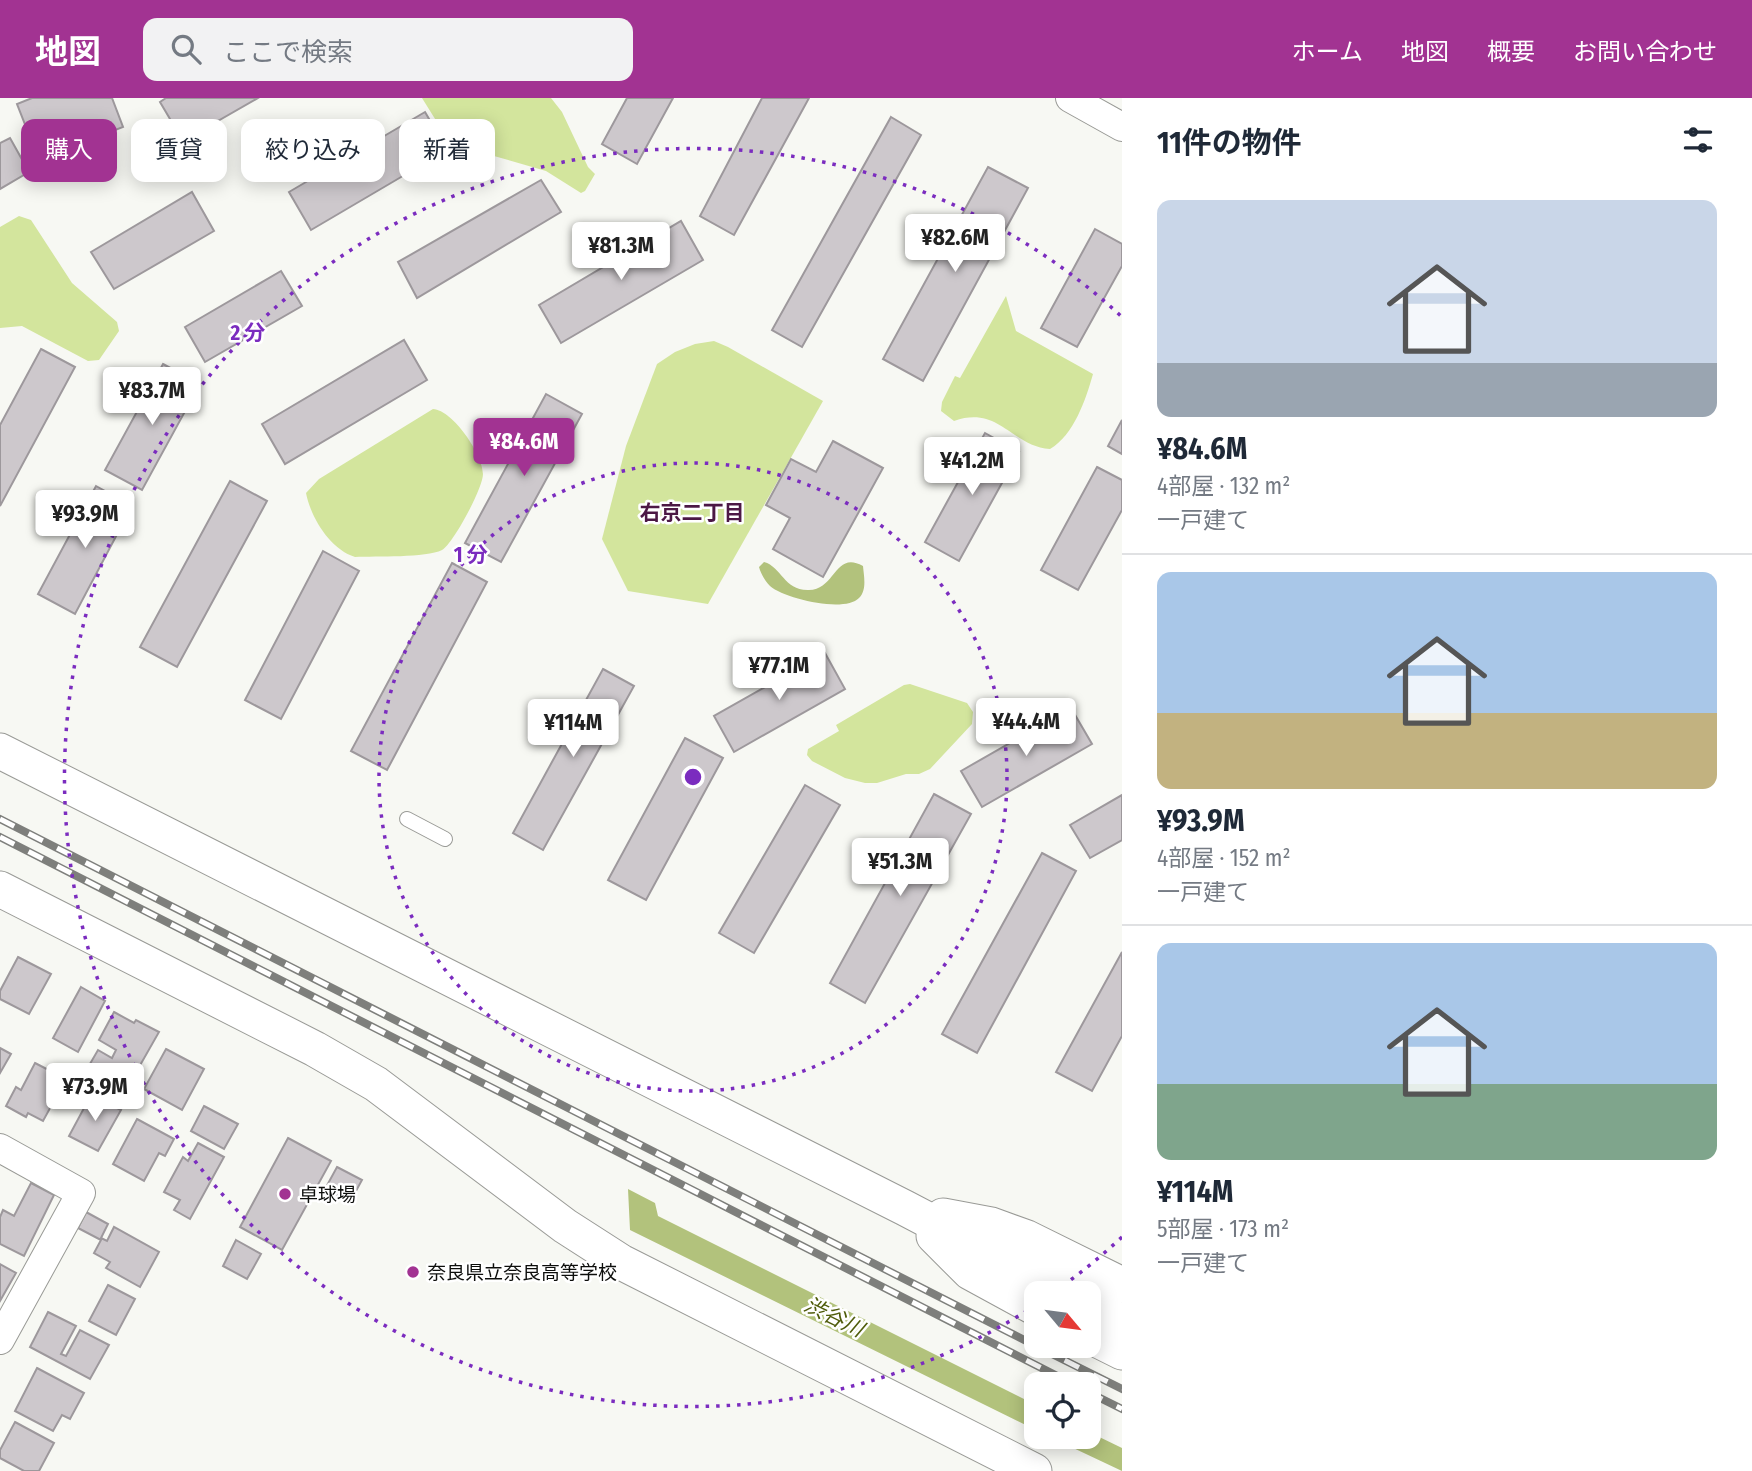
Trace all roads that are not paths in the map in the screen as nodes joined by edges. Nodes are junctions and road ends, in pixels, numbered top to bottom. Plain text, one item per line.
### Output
1 (1070, 98) edge
2 (1122, 127) edge
3 (0, 751) edge
4 (407, 819) dead end
5 (445, 839) dead end
6 (0, 890) edge
7 (0, 1148) edge
8 (905, 1208) junction
9 (1044, 1281) edge
10 (1122, 1285) edge
11 (1024, 1301) edge
12 (1101, 1311) edge
13 (1122, 1322) edge
14 (0, 1339) edge
15 (1101, 1342) edge
16 (1122, 1352) edge
17 (1034, 1471) edge

1 - 2 street
3 - 8 street
4 - 5 lane
6 - 17 street
7 - 14 street
8 - 9 street
8 - 10 street
8 - 11 street
12 - 13 street
15 - 16 street

